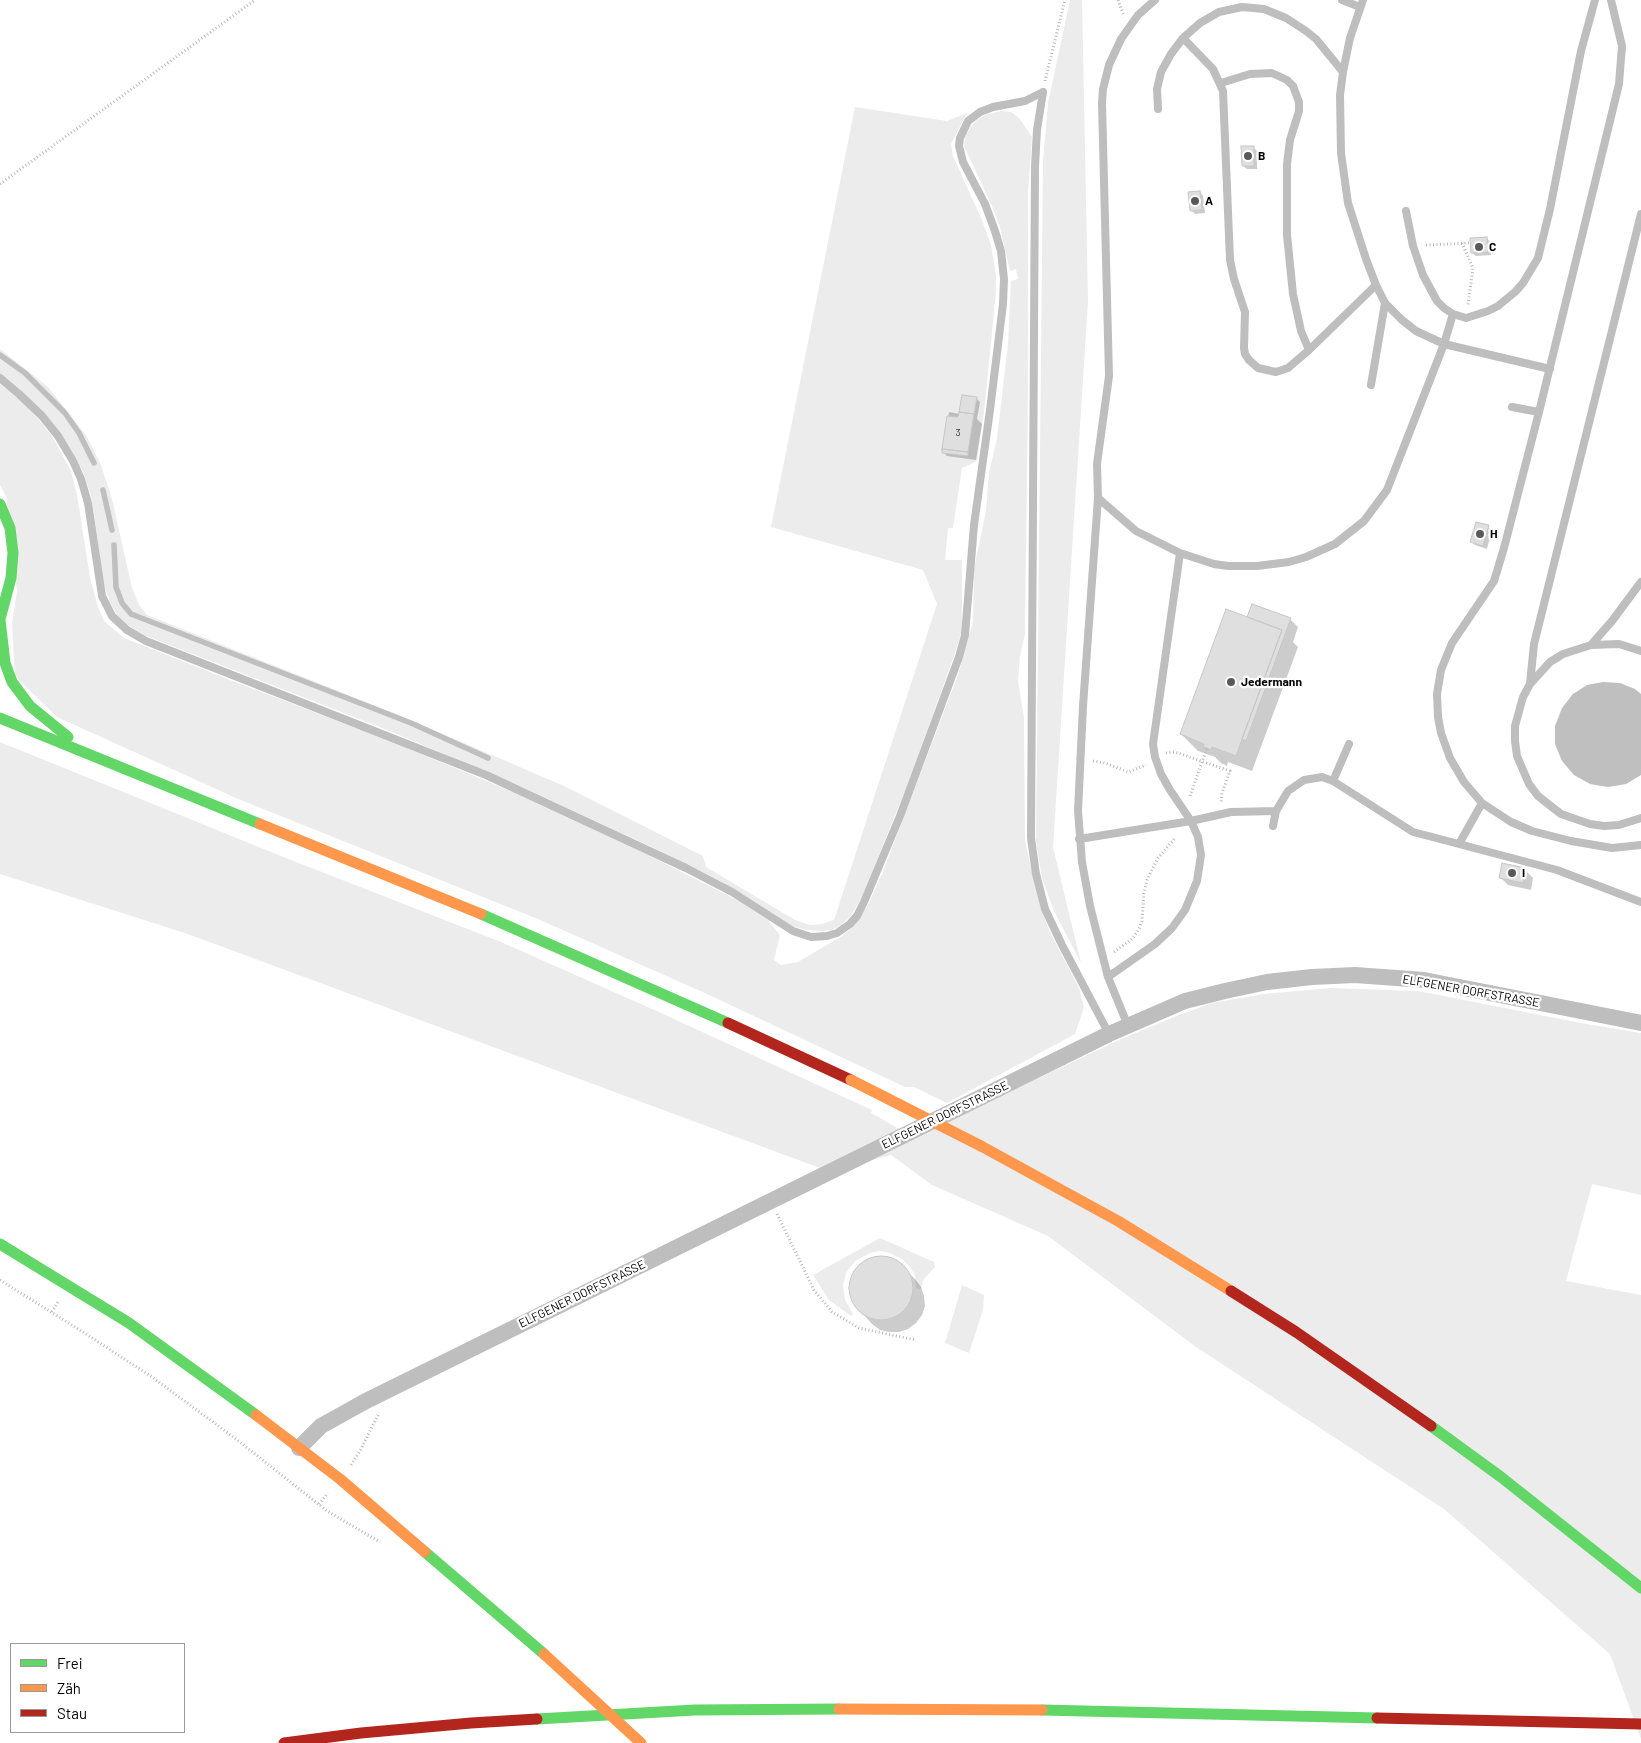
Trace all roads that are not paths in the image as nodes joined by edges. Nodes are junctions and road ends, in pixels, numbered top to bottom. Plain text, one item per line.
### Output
1 (1155, 0) edge
2 (1342, 0) edge
3 (1595, 0) edge
4 (1611, 0) edge
5 (1361, 4) edge
6 (1183, 38) junction
7 (1342, 72) junction
8 (1221, 83) junction
9 (1158, 109) dead end
10 (1406, 211) dead end
11 (1641, 214) edge
12 (1376, 285) junction
13 (1385, 303) junction
14 (1453, 314) junction
15 (1444, 344) junction
16 (1310, 350) junction
17 (1550, 369) junction
18 (0, 378) edge
19 (1371, 385) dead end
20 (1512, 407) dead end
21 (1539, 412) junction
22 (1098, 498) junction
23 (0, 504) edge
24 (1180, 553) junction
25 (1641, 582) edge
26 (0, 620) edge
27 (1591, 645) junction
28 (1641, 650) edge
29 (1530, 684) junction
30 (0, 718) edge
31 (1350, 744) dead end
32 (87, 753) junction
33 (1333, 781) junction
34 (1482, 803) junction
35 (1276, 811) junction
36 (1641, 818) edge
37 (1190, 821) junction
38 (1273, 826) dead end
39 (1079, 839) junction
40 (1459, 844) junction
41 (1641, 845) edge
42 (1641, 902) edge
43 (1108, 976) junction
44 (1641, 1023) edge
45 (1128, 1026) junction
46 (1109, 1034) junction
47 (0, 1244) edge
48 (299, 1448) junction
49 (1641, 1588) edge
50 (1641, 1724) edge
51 (284, 1743) edge
52 (641, 1743) edge

1 - 22 lane
2 - 5 lane
3 - 14 lane
4 - 17 lane
5 - 7 lane
6 - 7 lane
6 - 8 lane
6 - 9 lane
7 - 12 lane
8 - 16 lane
8 - 16 lane
10 - 14 lane
11 - 29 lane
12 - 13 lane
12 - 16 lane
13 - 15 lane
13 - 19 lane
14 - 15 lane
15 - 17 lane
15 - 24 lane
17 - 21 lane
18 - 46 lane
20 - 21 lane
21 - 34 lane
22 - 24 lane
22 - 39 lane
23 - 26 main road
24 - 37 lane
25 - 27 lane
26 - 32 main road
27 - 28 lane
27 - 29 lane
29 - 36 lane
30 - 32 main road
31 - 33 lane
32 - 49 main road, bridge
33 - 35 lane
33 - 40 lane
34 - 40 lane
34 - 41 lane
35 - 37 lane
35 - 38 lane
37 - 39 lane
37 - 43 lane
39 - 43 lane
40 - 42 lane
43 - 45 lane
44 - 45 street, ELFGENER DORFSTRASSE
45 - 46 street, ELFGENER DORFSTRASSE
46 - 48 street, ELFGENER DORFSTRASSE
47 - 48 main road
48 - 52 main road, bridge
50 - 51 main road

